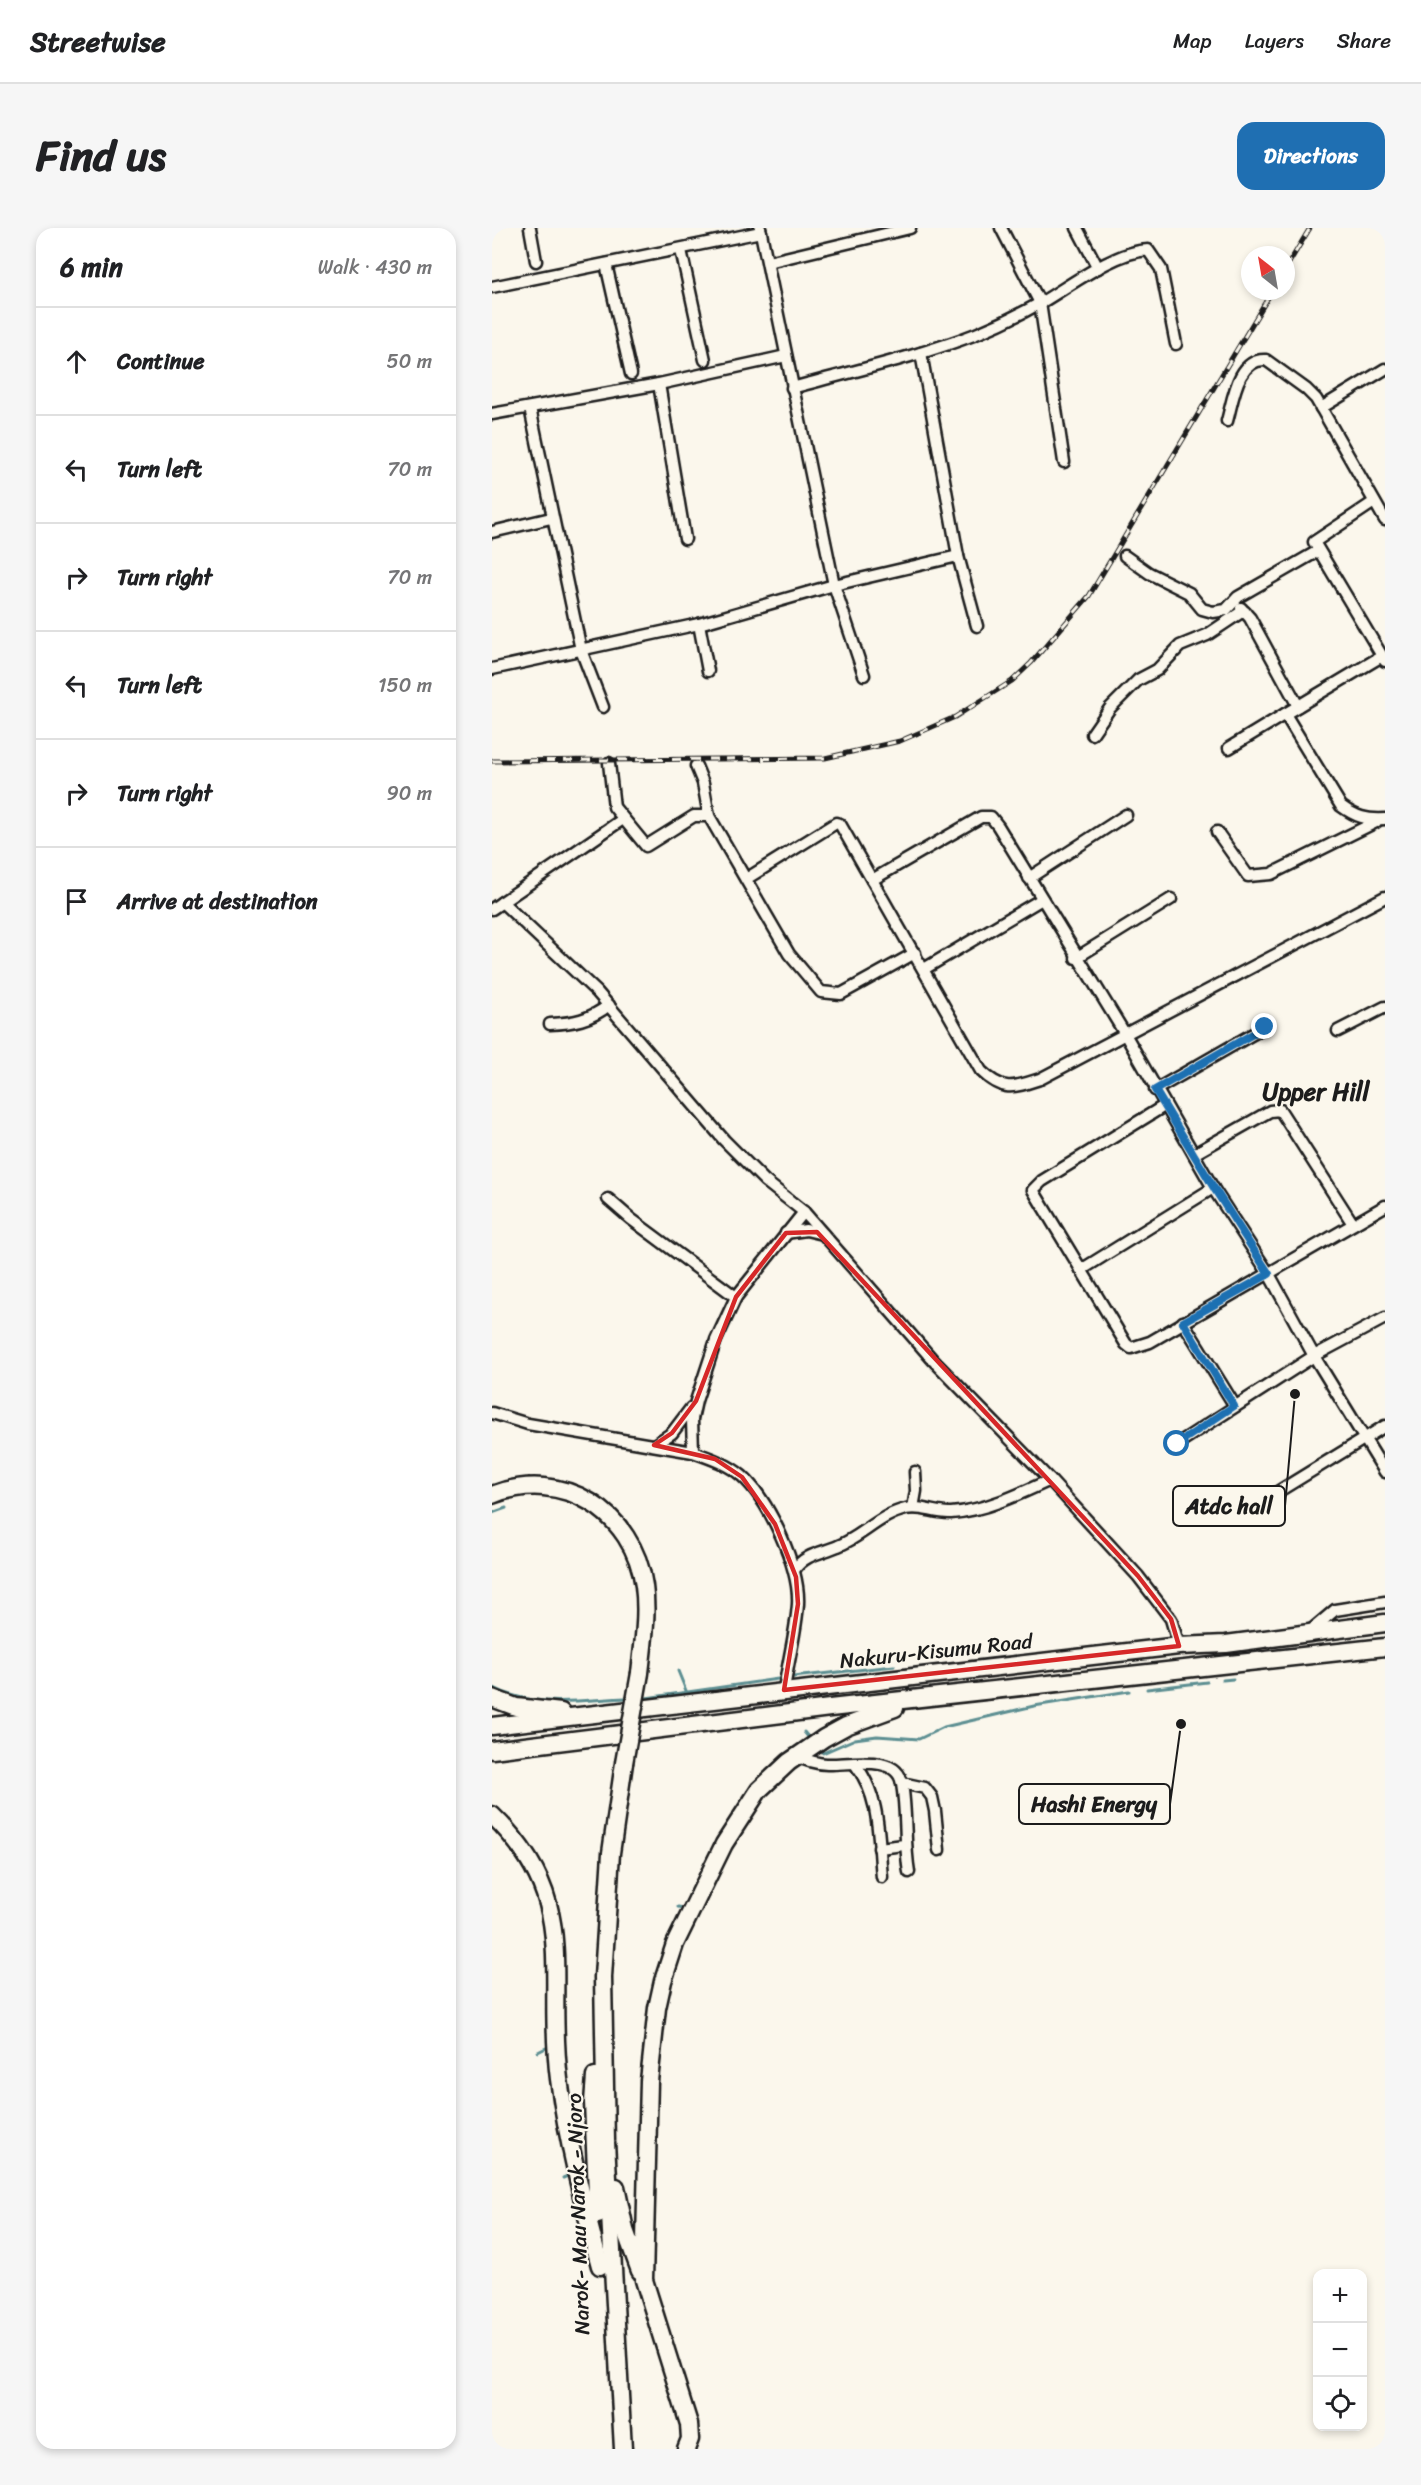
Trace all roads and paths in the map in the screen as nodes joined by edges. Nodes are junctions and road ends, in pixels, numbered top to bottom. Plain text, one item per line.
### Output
1 (530, 228) edge
2 (910, 228) edge
3 (1001, 228) edge
4 (1077, 228) edge
5 (761, 230) edge
6 (681, 250) junction
7 (536, 261) dead end
8 (768, 262) junction
9 (606, 264) junction
10 (1098, 268) junction
11 (492, 288) edge
12 (1040, 303) junction
13 (1176, 344) dead end
14 (921, 353) junction
15 (786, 356) junction
16 (705, 360) dead end
17 (1385, 369) edge
18 (631, 374) dead end
19 (659, 384) junction
20 (792, 388) junction
21 (530, 408) junction
22 (1322, 408) junction
23 (492, 414) edge
24 (1227, 421) dead end
25 (1064, 462) dead end
26 (1374, 502) junction
27 (551, 518) junction
28 (1385, 520) edge
29 (492, 532) edge
30 (686, 539) dead end
31 (1318, 551) junction
32 (958, 556) junction
33 (1125, 556) dead end
34 (834, 585) junction
35 (1232, 604) junction
36 (1245, 612) junction
37 (699, 624) junction
38 (977, 626) dead end
39 (581, 650) junction
40 (1383, 658) edge
41 (492, 669) edge
42 (708, 671) dead end
43 (864, 675) dead end
44 (1298, 706) junction
45 (603, 707) dead end
46 (1285, 714) junction
47 (1092, 734) dead end
48 (1229, 748) dead end
49 (609, 763) dead end
50 (696, 766) dead end
51 (1126, 815) dead end
52 (708, 816) junction
53 (623, 819) junction
54 (1385, 819) edge
55 (1217, 832) dead end
56 (1029, 878) junction
57 (746, 879) junction
58 (872, 880) junction
59 (1385, 897) edge
60 (1042, 899) junction
61 (1171, 899) dead end
62 (502, 902) junction
63 (492, 909) edge
64 (915, 953) junction
65 (1076, 958) junction
66 (924, 969) junction
67 (609, 1005) junction
68 (1385, 1007) edge
69 (550, 1023) dead end
70 (1265, 1027) dead end
71 (1338, 1031) dead end
72 (1125, 1034) junction
73 (1155, 1090) junction
74 (1164, 1106) junction
75 (1194, 1154) junction
76 (1214, 1188) junction
77 (608, 1199) dead end
78 (1385, 1206) edge
79 (804, 1212) junction
80 (1353, 1224) junction
81 (786, 1233) junction
82 (823, 1234) junction
83 (1081, 1270) junction
84 (1269, 1274) junction
85 (736, 1297) junction
86 (1385, 1317) edge
87 (1183, 1322) junction
88 (1314, 1356) junction
89 (696, 1401) junction
90 (1234, 1406) junction
91 (492, 1413) edge
92 (1385, 1426) edge
93 (1364, 1437) junction
94 (1177, 1444) dead end
95 (654, 1445) junction
96 (693, 1452) junction
97 (915, 1472) dead end
98 (1385, 1472) edge
99 (1050, 1480) junction
100 (492, 1495) edge
101 (913, 1508) junction
102 (1248, 1510) dead end
103 (795, 1569) junction
104 (1385, 1602) edge
105 (1385, 1623) edge
106 (1310, 1632) junction
107 (1179, 1646) junction
108 (1385, 1647) edge
109 (784, 1690) junction
110 (492, 1698) edge
111 (933, 1698) junction
112 (577, 1716) junction
113 (492, 1726) edge
114 (492, 1750) edge
115 (796, 1756) junction
116 (855, 1764) junction
117 (902, 1783) junction
118 (492, 1815) edge
119 (904, 1845) junction
120 (879, 1848) junction
121 (939, 1850) dead end
122 (909, 1872) dead end
123 (882, 1878) dead end
124 (603, 1977) junction
125 (606, 2142) junction
126 (600, 2266) junction
127 (644, 2280) junction
128 (615, 2449) edge
129 (624, 2449) edge
130 (686, 2449) edge

1 - 7 street
2 - 8 street
3 - 12 street
4 - 10 street
5 - 6 street
5 - 8 street
6 - 9 street
6 - 16 street
8 - 15 street
9 - 11 street
9 - 18 street
10 - 12 street
10 - 13 street
12 - 14 street
12 - 25 street
14 - 20 street
14 - 32 street
15 - 19 street
15 - 20 street
17 - 22 street
19 - 21 street
19 - 30 street
20 - 34 street
21 - 23 street
21 - 27 street
22 - 24 street
22 - 26 street
26 - 28 street
26 - 31 street
27 - 29 street
27 - 39 street
31 - 35 street
31 - 40 street
32 - 34 street
32 - 38 street
33 - 35 street
34 - 37 street
34 - 43 street
35 - 36 street
36 - 44 street
36 - 47 street
37 - 39 street
37 - 42 street
39 - 41 street
39 - 45 street
40 - 44 street
44 - 46 street
46 - 48 street
46 - 54 street
49 - 53 street
50 - 52 street
51 - 56 street
52 - 53 street
52 - 57 street
53 - 62 street
54 - 55 street
56 - 58 street
56 - 60 street
57 - 58 street
57 - 64 street
58 - 64 street
59 - 72 street
60 - 65 street
60 - 66 street
61 - 65 street
62 - 63 street
62 - 67 street
64 - 66 street
65 - 72 street
66 - 72 street
67 - 69 street
67 - 79 street
68 - 71 street
70 - 73 street
72 - 73 street
73 - 74 street
74 - 75 street
74 - 83 street
75 - 76 street
75 - 80 street
76 - 83 street
76 - 84 street
77 - 85 street
78 - 80 street
79 - 81 street
79 - 82 street
80 - 84 street
81 - 82 street
81 - 85 street
82 - 99 street
83 - 87 street
84 - 87 street
84 - 88 street
85 - 89 street
86 - 88 street
87 - 90 street
88 - 90 street
88 - 93 street
89 - 95 street
89 - 96 street
90 - 94 street
91 - 95 street
92 - 93 street
93 - 98 street
93 - 102 street
95 - 96 street
96 - 103 street
97 - 101 street
99 - 101 street
99 - 107 street
100 - 124 highway, Narok- Mau Narok - Njoro, bridge
101 - 103 street
103 - 109 street
104 - 106 street
105 - 106 highway, Nakuru-Kisumu Road
106 - 107 highway, Nakuru-Kisumu Road
107 - 109 highway, Nakuru-Kisumu Road
108 - 111 highway
109 - 112 highway, Nakuru-Kisumu Road
110 - 112 highway
111 - 114 highway
111 - 115 highway
112 - 113 highway, Nakuru-Kisumu Road
115 - 116 street
115 - 127 highway
116 - 117 street
116 - 120 street
117 - 119 street
117 - 121 street
118 - 126 highway
119 - 120 street
119 - 122 street
120 - 123 street
124 - 125 highway, Narok- Mau Narok - Njoro
124 - 126 highway, Narok- Mau Narok - Njoro
125 - 127 highway
125 - 129 highway, Narok- Mau Narok - Njoro
126 - 128 highway, Narok- Mau Narok - Njoro
127 - 130 highway

